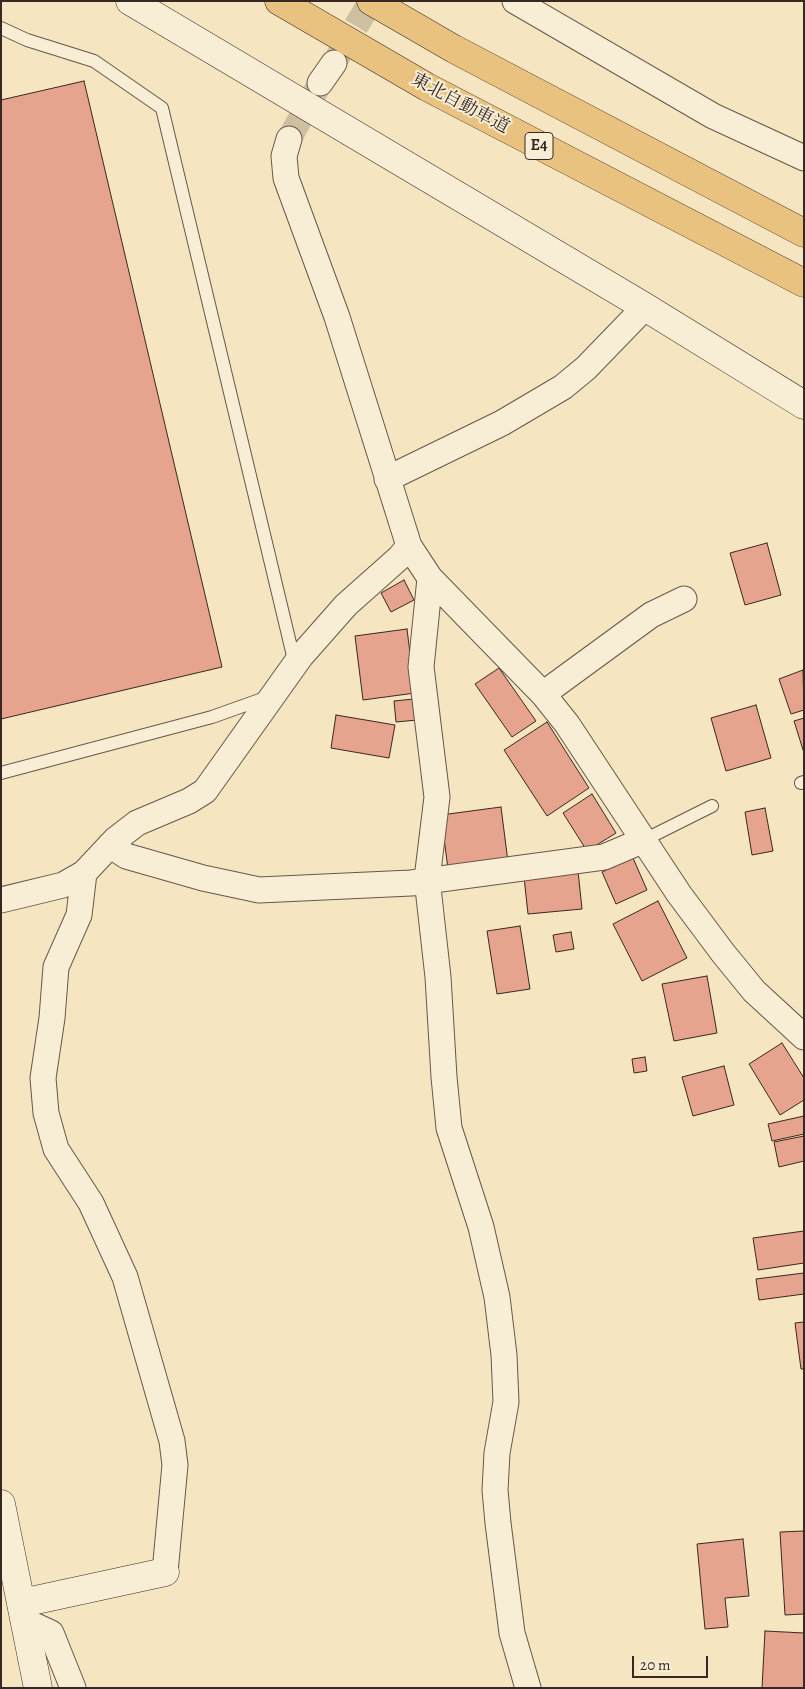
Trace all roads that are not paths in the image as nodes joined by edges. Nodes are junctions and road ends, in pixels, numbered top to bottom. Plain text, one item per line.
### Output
1 (130, 1) edge
2 (279, 1) edge
3 (371, 1) edge
4 (515, 1) edge
5 (1, 28) edge
6 (334, 63) tunnel mouth
7 (320, 83) tunnel mouth
8 (289, 139) tunnel mouth
9 (804, 158) edge
10 (804, 234) edge
11 (804, 283) edge
12 (645, 308) junction
13 (804, 405) edge
14 (387, 479) junction
15 (409, 546) junction
16 (430, 578) junction
17 (684, 599) dead end
18 (295, 664) junction
19 (543, 694) junction
20 (273, 696) junction
21 (1, 773) edge
22 (712, 806) dead end
23 (644, 840) junction
24 (110, 846) junction
25 (84, 874) junction
26 (427, 879) junction
27 (1, 900) edge
28 (804, 1037) edge
29 (1, 1504) edge
30 (165, 1572) joint
31 (24, 1612) junction
32 (38, 1688) edge
33 (72, 1688) edge
34 (528, 1688) edge

1 - 12 street
2 - 11 highway, 東北自動車道 / E4
3 - 10 highway
4 - 9 street
5 - 18 lane
6 - 7 street
8 - 14 street
12 - 13 street
12 - 14 street
14 - 15 street
15 - 16 street
15 - 18 street
16 - 19 street
16 - 26 street
17 - 19 street
18 - 20 street
19 - 23 street
20 - 21 lane
20 - 24 street
22 - 23 lane
23 - 26 street
23 - 28 street
24 - 25 street
24 - 26 street
25 - 27 street
25 - 30 street
26 - 34 street
29 - 31 street
30 - 31 street
31 - 32 street
31 - 33 street

